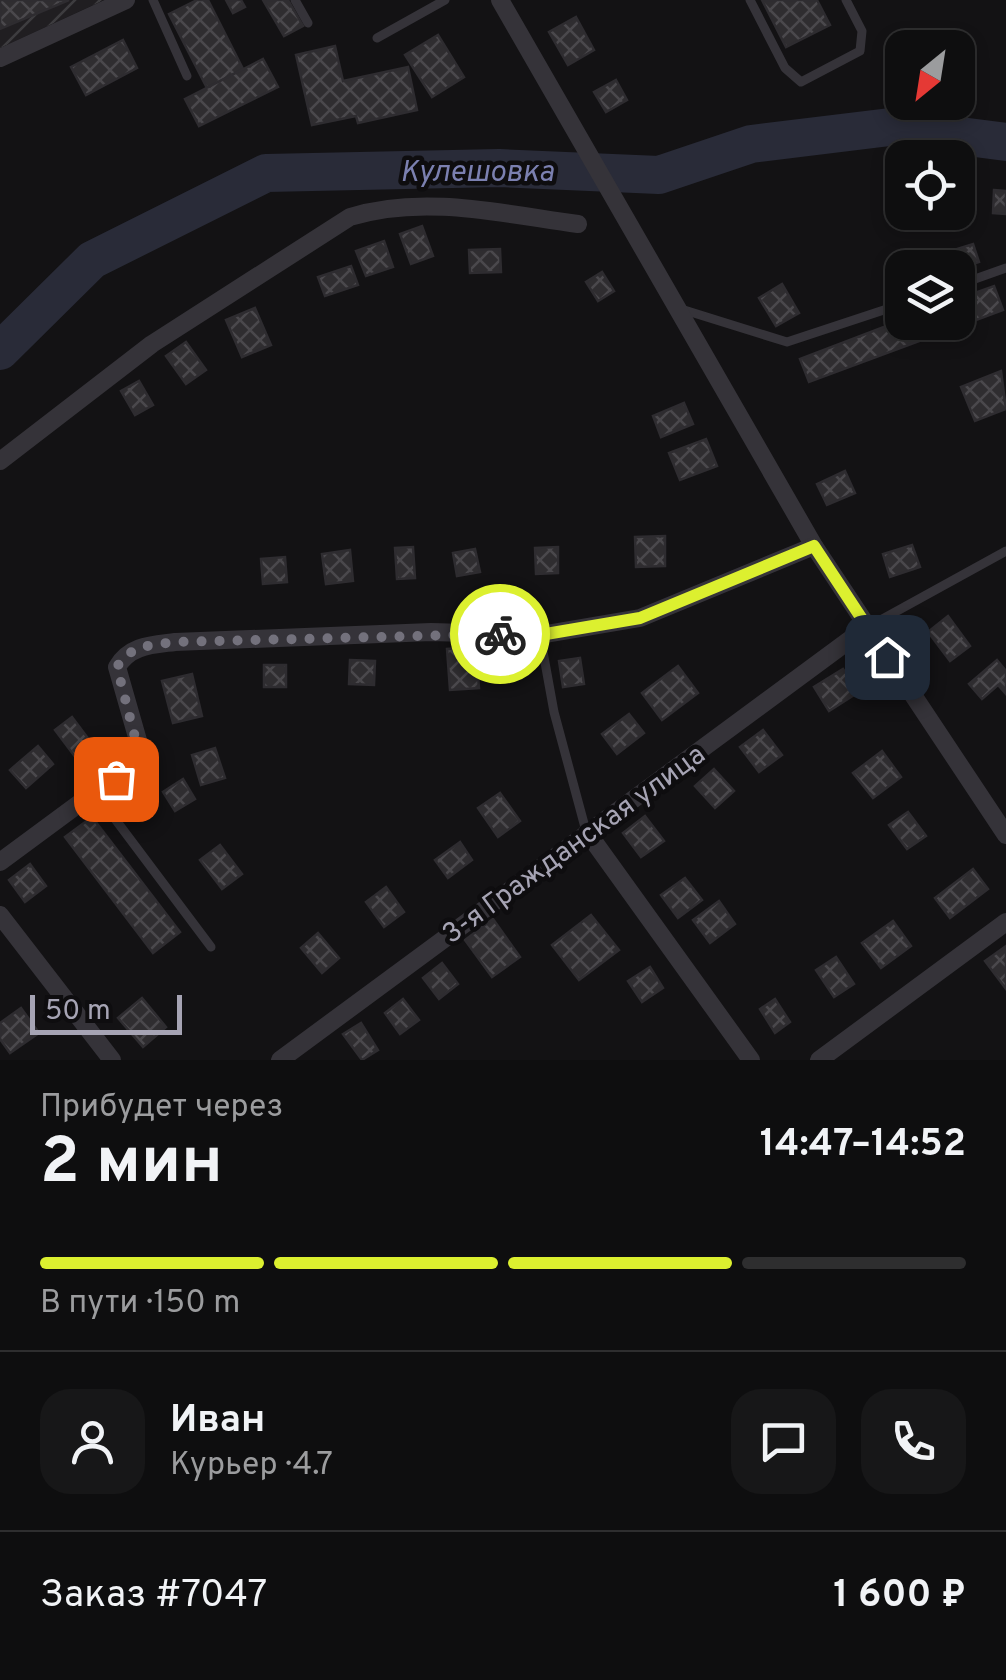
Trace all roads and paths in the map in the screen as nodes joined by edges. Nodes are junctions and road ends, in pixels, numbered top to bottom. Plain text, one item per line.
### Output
1 (126, 0) edge
2 (153, 0) edge
3 (295, 0) edge
4 (445, 0) edge
5 (500, 0) edge
6 (750, 0) edge
7 (846, 0) edge
8 (308, 23) dead end
9 (377, 38) dead end
10 (0, 58) edge
11 (187, 76) dead end
12 (578, 224) dead end
13 (1006, 268) edge
14 (975, 279) edge
15 (674, 306) junction
16 (885, 310) edge
17 (0, 461) edge
18 (814, 546) junction
19 (1006, 551) edge
20 (867, 627) junction
21 (540, 635) junction
22 (96, 795) junction
23 (586, 832) junction
24 (1006, 836) edge
25 (0, 862) edge
26 (0, 915) edge
27 (1006, 922) edge
28 (210, 946) dead end
29 (112, 1060) edge
30 (280, 1060) edge
31 (751, 1060) edge
32 (820, 1060) edge

1 - 10 street
2 - 11 lane
3 - 8 lane
4 - 9 lane
5 - 15 street
6 - 7 lane
12 - 17 street
13 - 14 lane
15 - 16 lane
15 - 18 street
18 - 20 street
18 - 21 street
19 - 20 lane
20 - 23 street, 3-я Гражданская улица
20 - 24 street
21 - 22 street
21 - 23 lane
22 - 25 street
22 - 28 lane
23 - 30 street, 3-я Гражданская улица
23 - 31 street
26 - 29 street
27 - 32 street

